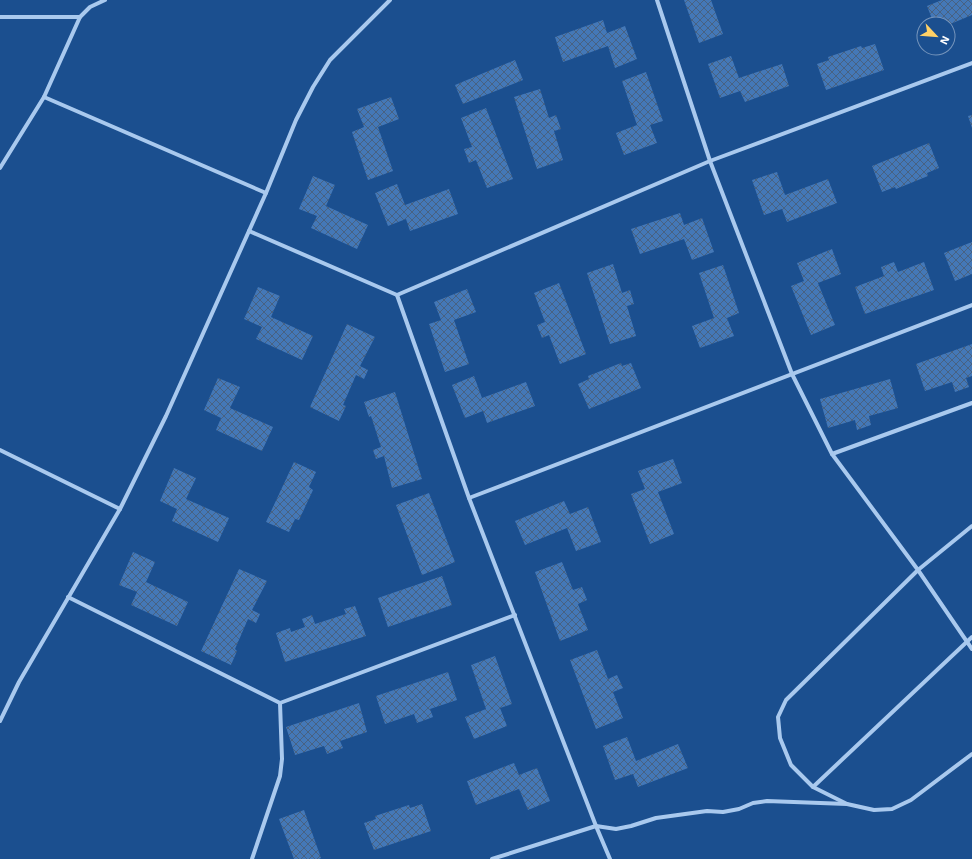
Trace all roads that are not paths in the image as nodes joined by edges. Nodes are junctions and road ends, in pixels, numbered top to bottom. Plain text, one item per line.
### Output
1 (105, 0) edge
2 (390, 0) edge
3 (657, 0) edge
4 (0, 17) edge
5 (80, 17) junction
6 (972, 63) edge
7 (44, 97) junction
8 (710, 161) junction
9 (0, 168) edge
10 (266, 193) junction
11 (249, 231) junction
12 (398, 295) junction
13 (972, 305) edge
14 (792, 374) junction
15 (972, 403) edge
16 (0, 450) edge
17 (832, 454) junction
18 (469, 498) junction
19 (120, 509) junction
20 (972, 526) edge
21 (918, 570) junction
22 (68, 597) junction
23 (515, 615) junction
24 (972, 637) edge
25 (968, 641) junction
26 (972, 649) edge
27 (280, 703) junction
28 (0, 721) edge
29 (972, 754) edge
30 (813, 787) junction
31 (847, 804) junction
32 (596, 826) junction
33 (252, 859) edge
34 (492, 859) edge
35 (610, 859) edge

1 - 5 street
2 - 10 street
3 - 8 street
4 - 5 street
5 - 7 street
6 - 8 street
7 - 9 street
7 - 10 street
8 - 12 street
8 - 14 street
10 - 11 street
11 - 12 street
11 - 19 street
12 - 18 street
13 - 14 street
14 - 17 street
14 - 18 street
15 - 17 street
16 - 19 street
17 - 21 street
18 - 23 street
19 - 22 street
20 - 21 street
21 - 25 street
21 - 30 street
22 - 27 street
22 - 28 street
23 - 27 street
23 - 32 street
24 - 25 street
25 - 26 street
25 - 30 street
27 - 33 street
29 - 31 street
30 - 31 street
31 - 32 street
32 - 34 street
32 - 35 street

